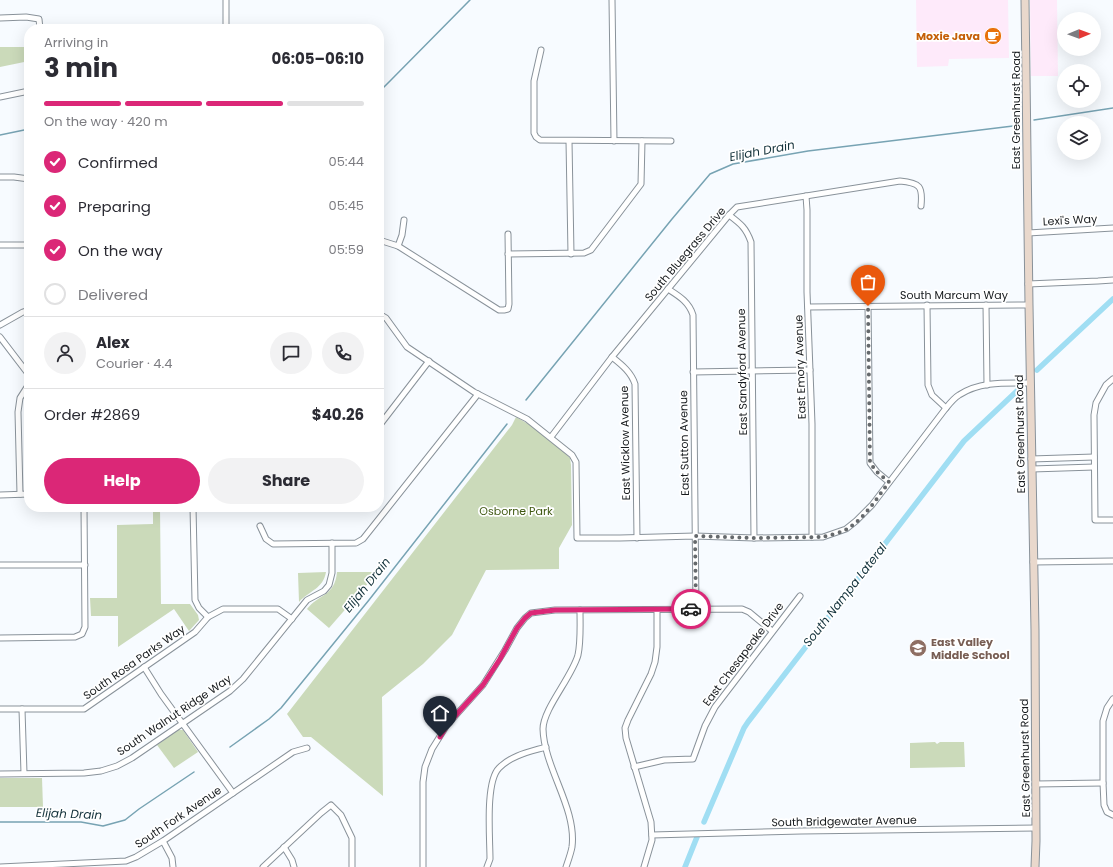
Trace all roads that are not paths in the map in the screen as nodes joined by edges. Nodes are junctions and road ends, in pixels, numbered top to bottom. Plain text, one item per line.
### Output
1 (226, 0) edge
2 (612, 0) edge
3 (1026, 0) edge
4 (0, 18) edge
5 (40, 24) edge
6 (226, 24) edge
7 (541, 50) dead end
8 (24, 92) edge
9 (0, 98) edge
10 (569, 141) junction
11 (614, 141) junction
12 (642, 141) junction
13 (671, 141) dead end
14 (0, 177) edge
15 (24, 178) edge
16 (806, 196) junction
17 (921, 206) dead end
18 (729, 215) junction
19 (404, 220) dead end
20 (1113, 228) edge
21 (1028, 232) junction
22 (508, 234) dead end
23 (384, 242) edge
24 (0, 245) edge
25 (24, 245) edge
26 (398, 246) junction
27 (508, 254) junction
28 (571, 254) junction
29 (1113, 280) edge
30 (1028, 284) junction
31 (668, 289) junction
32 (927, 305) junction
33 (986, 305) junction
34 (1028, 305) junction
35 (868, 306) junction
36 (808, 308) junction
37 (24, 312) edge
38 (384, 317) edge
39 (0, 325) edge
40 (0, 337) edge
41 (612, 357) junction
42 (429, 361) junction
43 (24, 368) edge
44 (810, 370) junction
45 (752, 371) junction
46 (693, 372) junction
47 (1113, 379) edge
48 (1030, 383) junction
49 (987, 385) junction
50 (24, 392) edge
51 (478, 394) junction
52 (946, 408) junction
53 (384, 420) edge
54 (551, 437) junction
55 (1094, 457) junction
56 (1031, 459) junction
57 (1094, 467) junction
58 (1032, 469) junction
59 (889, 482) junction
60 (0, 494) edge
61 (20, 494) junction
62 (24, 494) edge
63 (84, 512) edge
64 (193, 512) edge
65 (1113, 520) edge
66 (260, 526) dead end
67 (695, 536) junction
68 (812, 537) junction
69 (637, 538) junction
70 (754, 538) junction
71 (332, 543) junction
72 (1113, 561) edge
73 (1033, 562) junction
74 (0, 565) edge
75 (85, 565) junction
76 (800, 596) dead end
77 (696, 609) junction
78 (580, 610) junction
79 (657, 610) junction
80 (208, 617) junction
81 (292, 619) junction
82 (772, 631) junction
83 (0, 638) edge
84 (144, 667) junction
85 (1113, 699) edge
86 (0, 709) edge
87 (22, 709) junction
88 (183, 723) junction
89 (546, 747) junction
90 (307, 748) dead end
91 (634, 767) junction
92 (0, 774) edge
93 (24, 774) junction
94 (1103, 783) junction
95 (1036, 784) junction
96 (233, 793) junction
97 (1113, 815) edge
98 (1036, 828) junction
99 (652, 835) junction
100 (163, 841) junction
101 (284, 847) junction
102 (0, 866) edge
103 (173, 867) edge
104 (263, 867) edge
105 (294, 867) edge
106 (352, 867) edge
107 (423, 867) edge
108 (487, 867) edge
109 (566, 867) edge
110 (644, 867) edge
111 (1035, 867) edge

1 - 6 street
2 - 11 street
3 - 21 main road, East Greenhurst Road
4 - 5 street
7 - 10 street
8 - 9 street
10 - 11 street
10 - 28 street
11 - 12 street
12 - 13 street
12 - 28 street
14 - 15 street
16 - 17 street, South Bluegrass Drive
16 - 18 street, South Bluegrass Drive
16 - 36 street, East Emory Avenue
18 - 31 street, South Bluegrass Drive
18 - 45 street, East Sandyford Avenue
19 - 26 street
20 - 21 street, Lexi's Way
21 - 30 main road, East Greenhurst Road
22 - 27 street
23 - 26 street
24 - 25 street
26 - 27 street
27 - 28 street
29 - 30 street
30 - 34 main road, East Greenhurst Road
31 - 41 street, South Bluegrass Drive
31 - 46 street, East Sutton Avenue
32 - 33 street, South Marcum Way
32 - 35 street, South Marcum Way
32 - 52 street
33 - 34 street, South Marcum Way
33 - 49 street
34 - 48 main road, East Greenhurst Road
35 - 36 street, South Marcum Way
35 - 59 street
36 - 44 street, East Emory Avenue
37 - 39 street
38 - 42 street
40 - 43 street
41 - 54 street, South Bluegrass Drive
41 - 69 street, East Wicklow Avenue
42 - 51 street
42 - 53 street
44 - 45 street
44 - 68 street, East Emory Avenue
45 - 46 street
45 - 70 street, East Sandyford Avenue
46 - 67 street, East Sutton Avenue
47 - 55 street
48 - 49 street
48 - 56 main road, East Greenhurst Road
49 - 52 street
50 - 61 street
51 - 54 street
51 - 71 street
52 - 59 street
54 - 69 street
55 - 56 street
55 - 57 street
56 - 58 main road, East Greenhurst Road
57 - 58 street
57 - 65 street
58 - 73 main road, East Greenhurst Road
59 - 68 street
60 - 61 street
61 - 62 street
63 - 75 street
64 - 80 street
66 - 71 street
67 - 69 street
67 - 70 street
67 - 77 street, East Sutton Avenue
68 - 70 street
71 - 81 street, South Walnut Ridge Way
72 - 73 street
73 - 95 main road, East Greenhurst Road
74 - 75 street
75 - 83 street
76 - 82 street, East Chesapeake Drive
77 - 79 street
77 - 82 street
78 - 79 street
78 - 89 street
78 - 107 street
79 - 91 street
80 - 81 street, South Rosa Parks Way
80 - 84 street, South Rosa Parks Way
81 - 88 street, South Walnut Ridge Way
82 - 91 street, East Chesapeake Drive
84 - 87 street, South Rosa Parks Way
84 - 88 street
85 - 94 street
86 - 87 street, South Rosa Parks Way
87 - 93 street
88 - 93 street, South Walnut Ridge Way
88 - 96 street
89 - 108 street
89 - 109 street
90 - 96 street, South Fork Avenue
91 - 99 street
92 - 93 street, South Walnut Ridge Way
94 - 95 street
94 - 97 street
95 - 98 main road, East Greenhurst Road
96 - 100 street, South Fork Avenue
98 - 99 street, South Bridgewater Avenue
98 - 111 main road, East Greenhurst Road
99 - 110 street
100 - 102 street, South Fork Avenue
100 - 103 street
101 - 104 street
101 - 105 street
101 - 106 street

